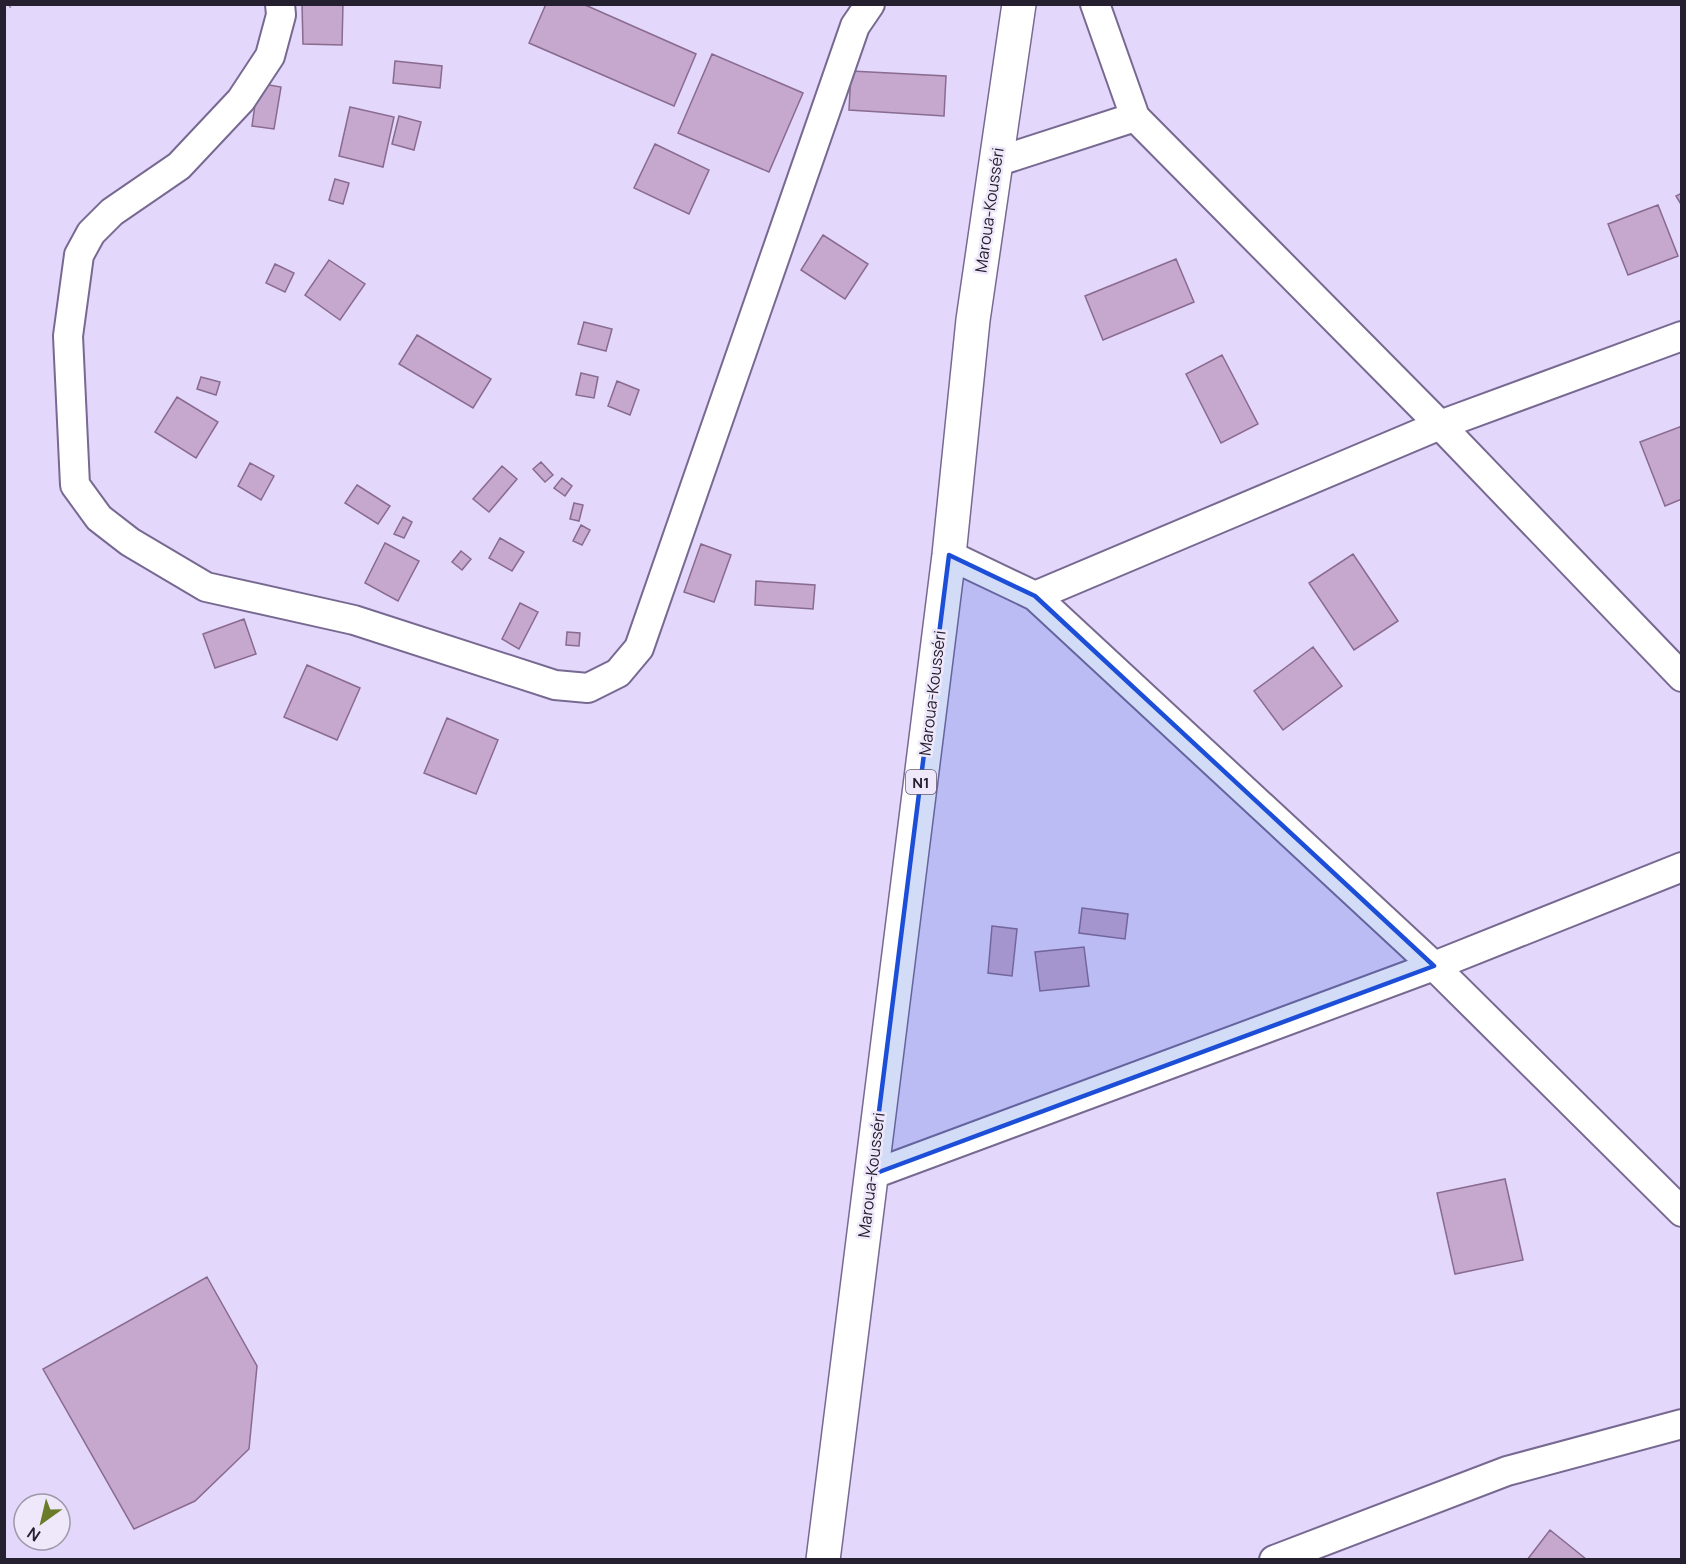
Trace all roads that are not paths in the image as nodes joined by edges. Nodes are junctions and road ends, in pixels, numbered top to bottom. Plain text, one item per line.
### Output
1 (280, 4) edge
2 (870, 4) edge
3 (1018, 4) edge
4 (1095, 4) edge
5 (1135, 117) junction
6 (996, 162) junction
7 (1682, 336) edge
8 (1440, 426) junction
9 (949, 555) junction
10 (1035, 596) junction
11 (1682, 677) edge
12 (1682, 867) edge
13 (1434, 966) junction
14 (871, 1175) junction
15 (1682, 1212) edge
16 (1682, 1424) edge
17 (823, 1560) edge
18 (1274, 1560) edge

1 - 2 street
3 - 6 highway, Maroua-Kousséri / N1
4 - 5 street
5 - 6 street
5 - 8 street
6 - 9 highway, Maroua-Kousséri / N1
7 - 8 street
8 - 10 street
8 - 11 street
9 - 10 street
9 - 14 highway, Maroua-Kousséri / N1
10 - 13 street
12 - 13 street
13 - 14 street
13 - 15 street
14 - 17 highway, Maroua-Kousséri / N1
16 - 18 street

